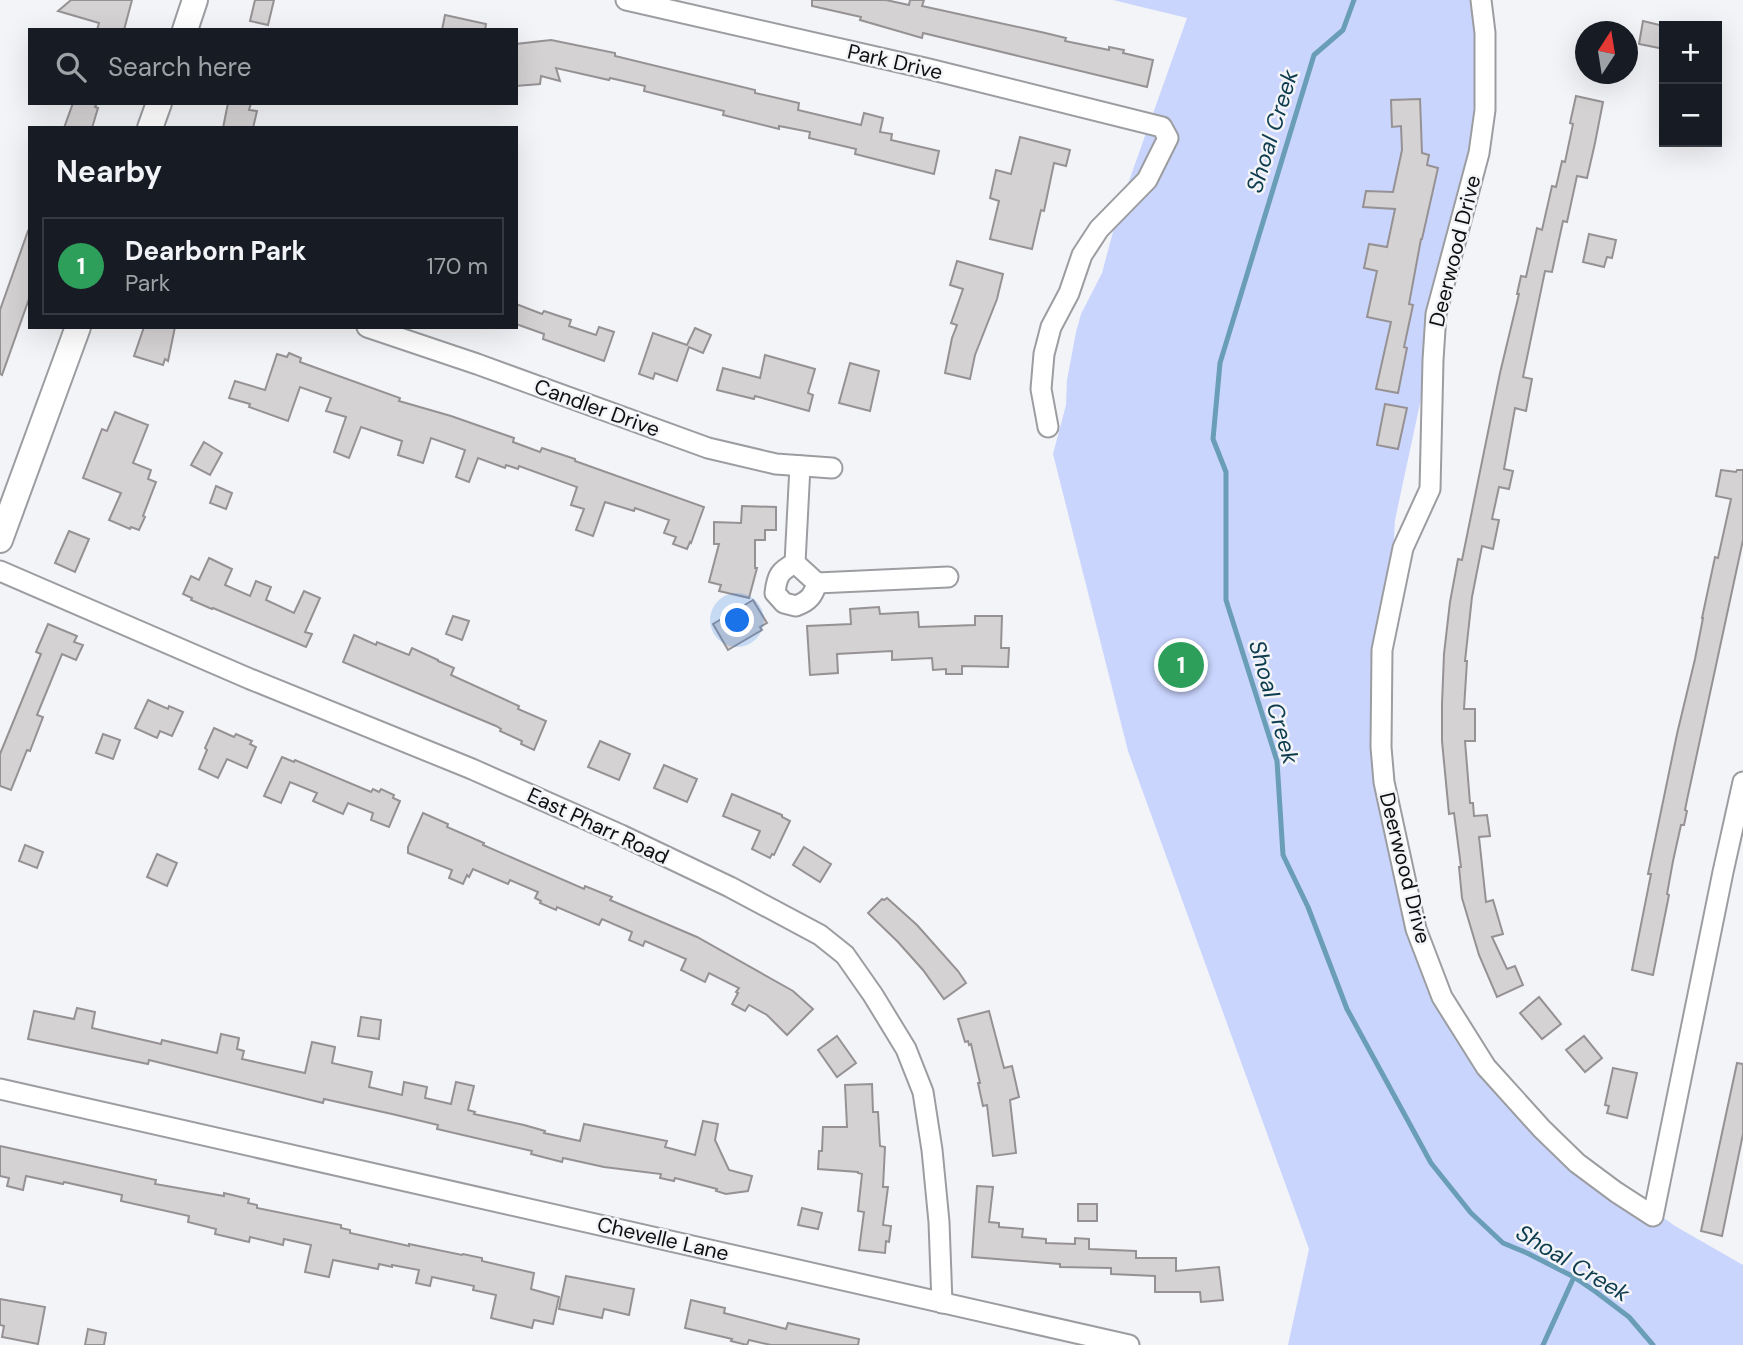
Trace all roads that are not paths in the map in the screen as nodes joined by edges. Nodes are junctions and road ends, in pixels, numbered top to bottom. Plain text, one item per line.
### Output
1 (195, 0) edge
2 (626, 0) edge
3 (1481, 0) edge
4 (186, 28) edge
5 (158, 105) edge
6 (151, 126) edge
7 (77, 329) edge
8 (373, 329) edge
9 (1048, 428) dead end
10 (800, 466) junction
11 (832, 468) dead end
12 (0, 540) edge
13 (795, 563) junction
14 (0, 571) edge
15 (948, 578) dead end
16 (817, 583) junction
17 (1743, 782) edge
18 (0, 1089) edge
19 (942, 1303) junction
20 (1129, 1345) edge

1 - 4 main road
2 - 9 street, Park Drive
3 - 17 street, Deerwood Drive
5 - 6 main road
7 - 12 main road
8 - 10 street, Candler Drive
10 - 11 street, Candler Drive
10 - 13 street
13 - 16 street
13 - 16 street
14 - 19 street, East Pharr Road
15 - 16 street
18 - 19 street, Chevelle Lane
19 - 20 street, Chevelle Lane

